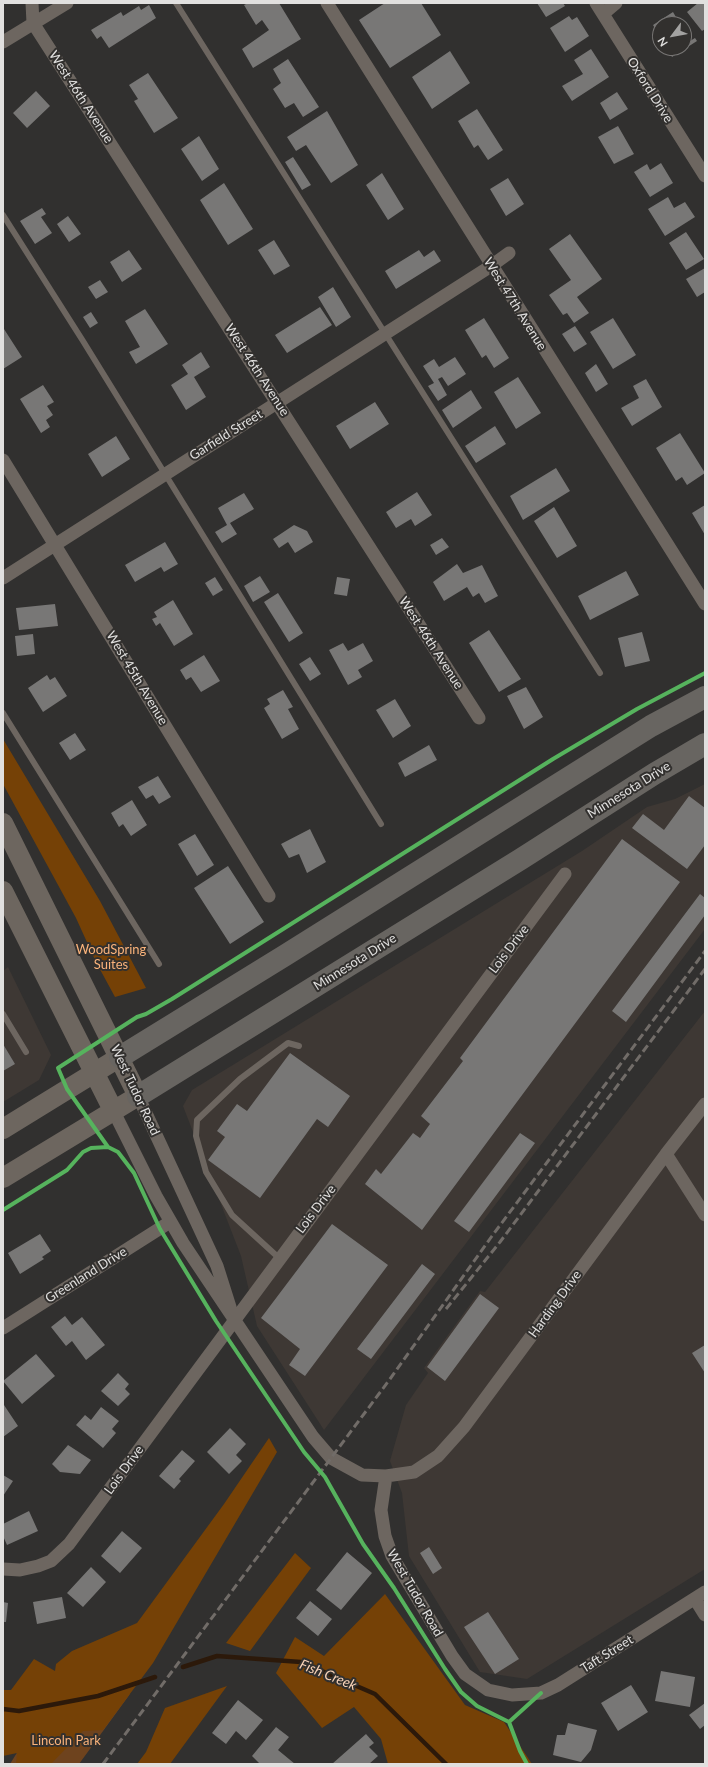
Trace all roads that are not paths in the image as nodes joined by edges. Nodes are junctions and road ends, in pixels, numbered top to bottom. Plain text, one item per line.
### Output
1 (32, 3) edge
2 (67, 3) edge
3 (176, 3) edge
4 (327, 3) edge
5 (596, 3) edge
6 (616, 3) edge
7 (603, 14) junction
8 (33, 22) junction
9 (3, 42) edge
10 (705, 176) edge
11 (3, 215) edge
12 (509, 253) dead end
13 (491, 266) junction
14 (386, 334) junction
15 (278, 402) junction
16 (3, 460) edge
17 (165, 474) junction
18 (55, 544) junction
19 (3, 578) edge
20 (705, 604) edge
21 (600, 673) dead end
22 (705, 697) edge
23 (3, 712) edge
24 (479, 718) dead end
25 (705, 744) edge
26 (3, 823) edge
27 (381, 824) dead end
28 (565, 874) dead end
29 (3, 891) edge
30 (269, 896) dead end
31 (159, 964) dead end
32 (3, 1014) edge
33 (299, 1046) dead end
34 (26, 1052) dead end
35 (120, 1057) junction
36 (93, 1072) junction
37 (138, 1096) junction
38 (705, 1104) edge
39 (113, 1110) junction
40 (3, 1129) edge
41 (666, 1154) junction
42 (3, 1178) edge
43 (705, 1215) edge
44 (170, 1222) junction
45 (279, 1258) junction
46 (234, 1320) junction
47 (3, 1328) edge
48 (386, 1476) junction
49 (3, 1569) edge
50 (700, 1595) edge
51 (705, 1615) edge
52 (502, 1694) joint

1 - 8 street
2 - 8 street
3 - 14 lane
4 - 13 street, West 47th Avenue
5 - 7 street, Oxford Drive
6 - 7 street
7 - 10 street, Oxford Drive
8 - 9 street
8 - 15 street, West 46th Avenue
11 - 17 lane
12 - 13 street, Garfield Street
13 - 14 street, Garfield Street
13 - 20 street, West 47th Avenue
14 - 15 street, Garfield Street
14 - 21 lane
15 - 17 street, Garfield Street
15 - 24 street, West 46th Avenue
16 - 18 street, West 45th Avenue
17 - 18 street, Garfield Street
17 - 27 lane
18 - 19 street, Garfield Street
18 - 30 street, West 45th Avenue
22 - 35 highway
23 - 31 lane
25 - 37 highway, Minnesota Drive
26 - 35 main road, West Tudor Road
28 - 45 street, Lois Drive
29 - 36 main road, West Tudor Road
32 - 34 lane
33 - 45 lane
35 - 36 main road
35 - 37 main road, West Tudor Road
36 - 39 main road, West Tudor Road
36 - 40 main road
37 - 39 main road, Minnesota Drive
37 - 46 street, West Tudor Road
38 - 41 street, Harding Drive
39 - 42 main road, Minnesota Drive
39 - 44 street, West Tudor Road
41 - 43 street
41 - 48 street, Harding Drive
44 - 46 street, West Tudor Road
44 - 47 street, Greenland Drive
45 - 46 street, Lois Drive
46 - 48 street, West Tudor Road
46 - 49 street, Lois Drive
48 - 52 street, West Tudor Road
50 - 51 street
50 - 52 street, Taft Street

